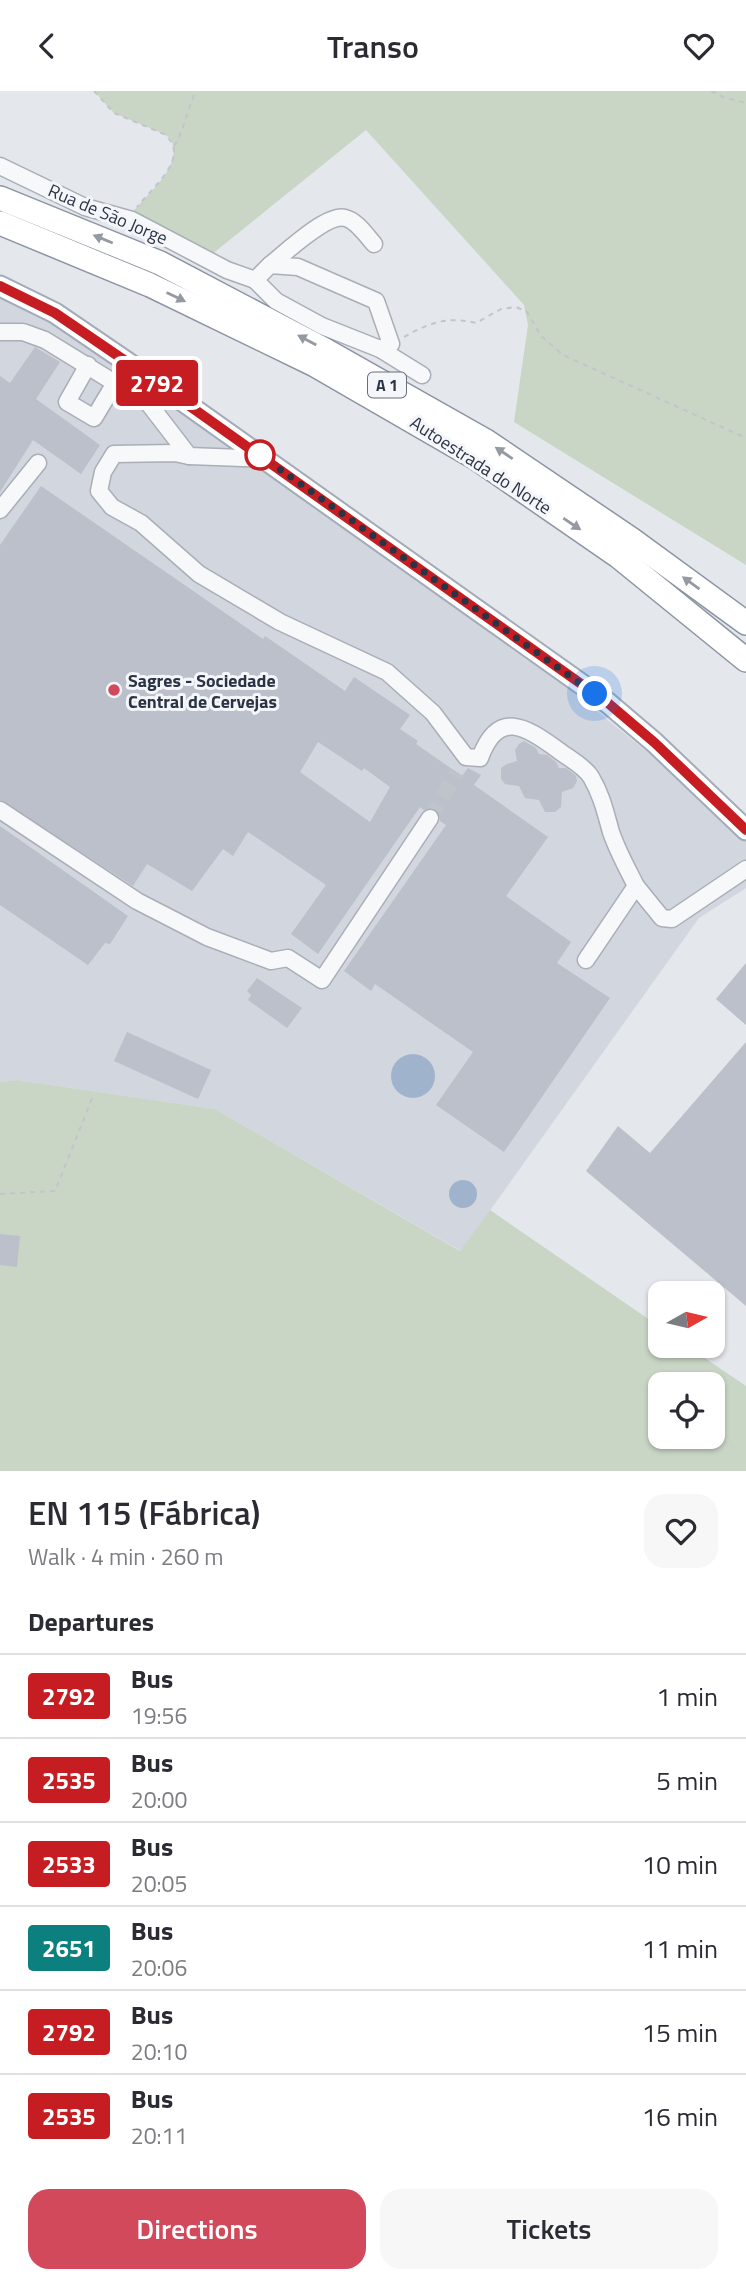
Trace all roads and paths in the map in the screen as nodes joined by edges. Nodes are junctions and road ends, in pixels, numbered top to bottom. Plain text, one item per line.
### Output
1 (94, 91) edge
2 (196, 91) edge
3 (711, 91) edge
4 (746, 103) edge
5 (174, 147) junction
6 (0, 166) edge
7 (0, 198) edge
8 (129, 219) junction
9 (0, 223) edge
10 (374, 244) dead end
11 (270, 265) junction
12 (255, 280) junction
13 (0, 286) edge
14 (0, 332) edge
15 (386, 347) junction
16 (88, 365) junction
17 (422, 375) dead end
18 (115, 383) junction
19 (746, 438) edge
20 (189, 456) junction
21 (266, 459) junction
22 (38, 463) dead end
23 (0, 510) edge
24 (746, 623) edge
25 (746, 660) edge
26 (466, 757) junction
27 (457, 772) tunnel mouth
28 (0, 810) edge
29 (430, 818) tunnel mouth
30 (746, 830) edge
31 (746, 869) edge
32 (636, 886) junction
33 (586, 960) dead end
34 (93, 1096) dead end
35 (0, 1194) edge

1 - 5 path
2 - 5 path
3 - 4 path
5 - 8 path
6 - 8 street, Rua de São Jorge
24 -> 7 highway, Autoestrada do Norte / A 1
8 - 12 street, Rua de São Jorge
9 -> 25 highway, Autoestrada do Norte / A 1
10 - 11 street
11 - 12 street
11 - 15 street
12 - 15 street, Rua de São Jorge
13 - 21 main road
14 - 16 street
15 - 17 street, Rua de São Jorge
15 - 19 path
16 - 18 street
16 - 18 street
18 - 20 street
20 - 21 street
20 - 26 street
21 - 30 main road
22 - 23 street
26 - 27 street
26 - 32 street
28 - 29 street
31 - 32 street
32 - 33 street
34 - 35 path

